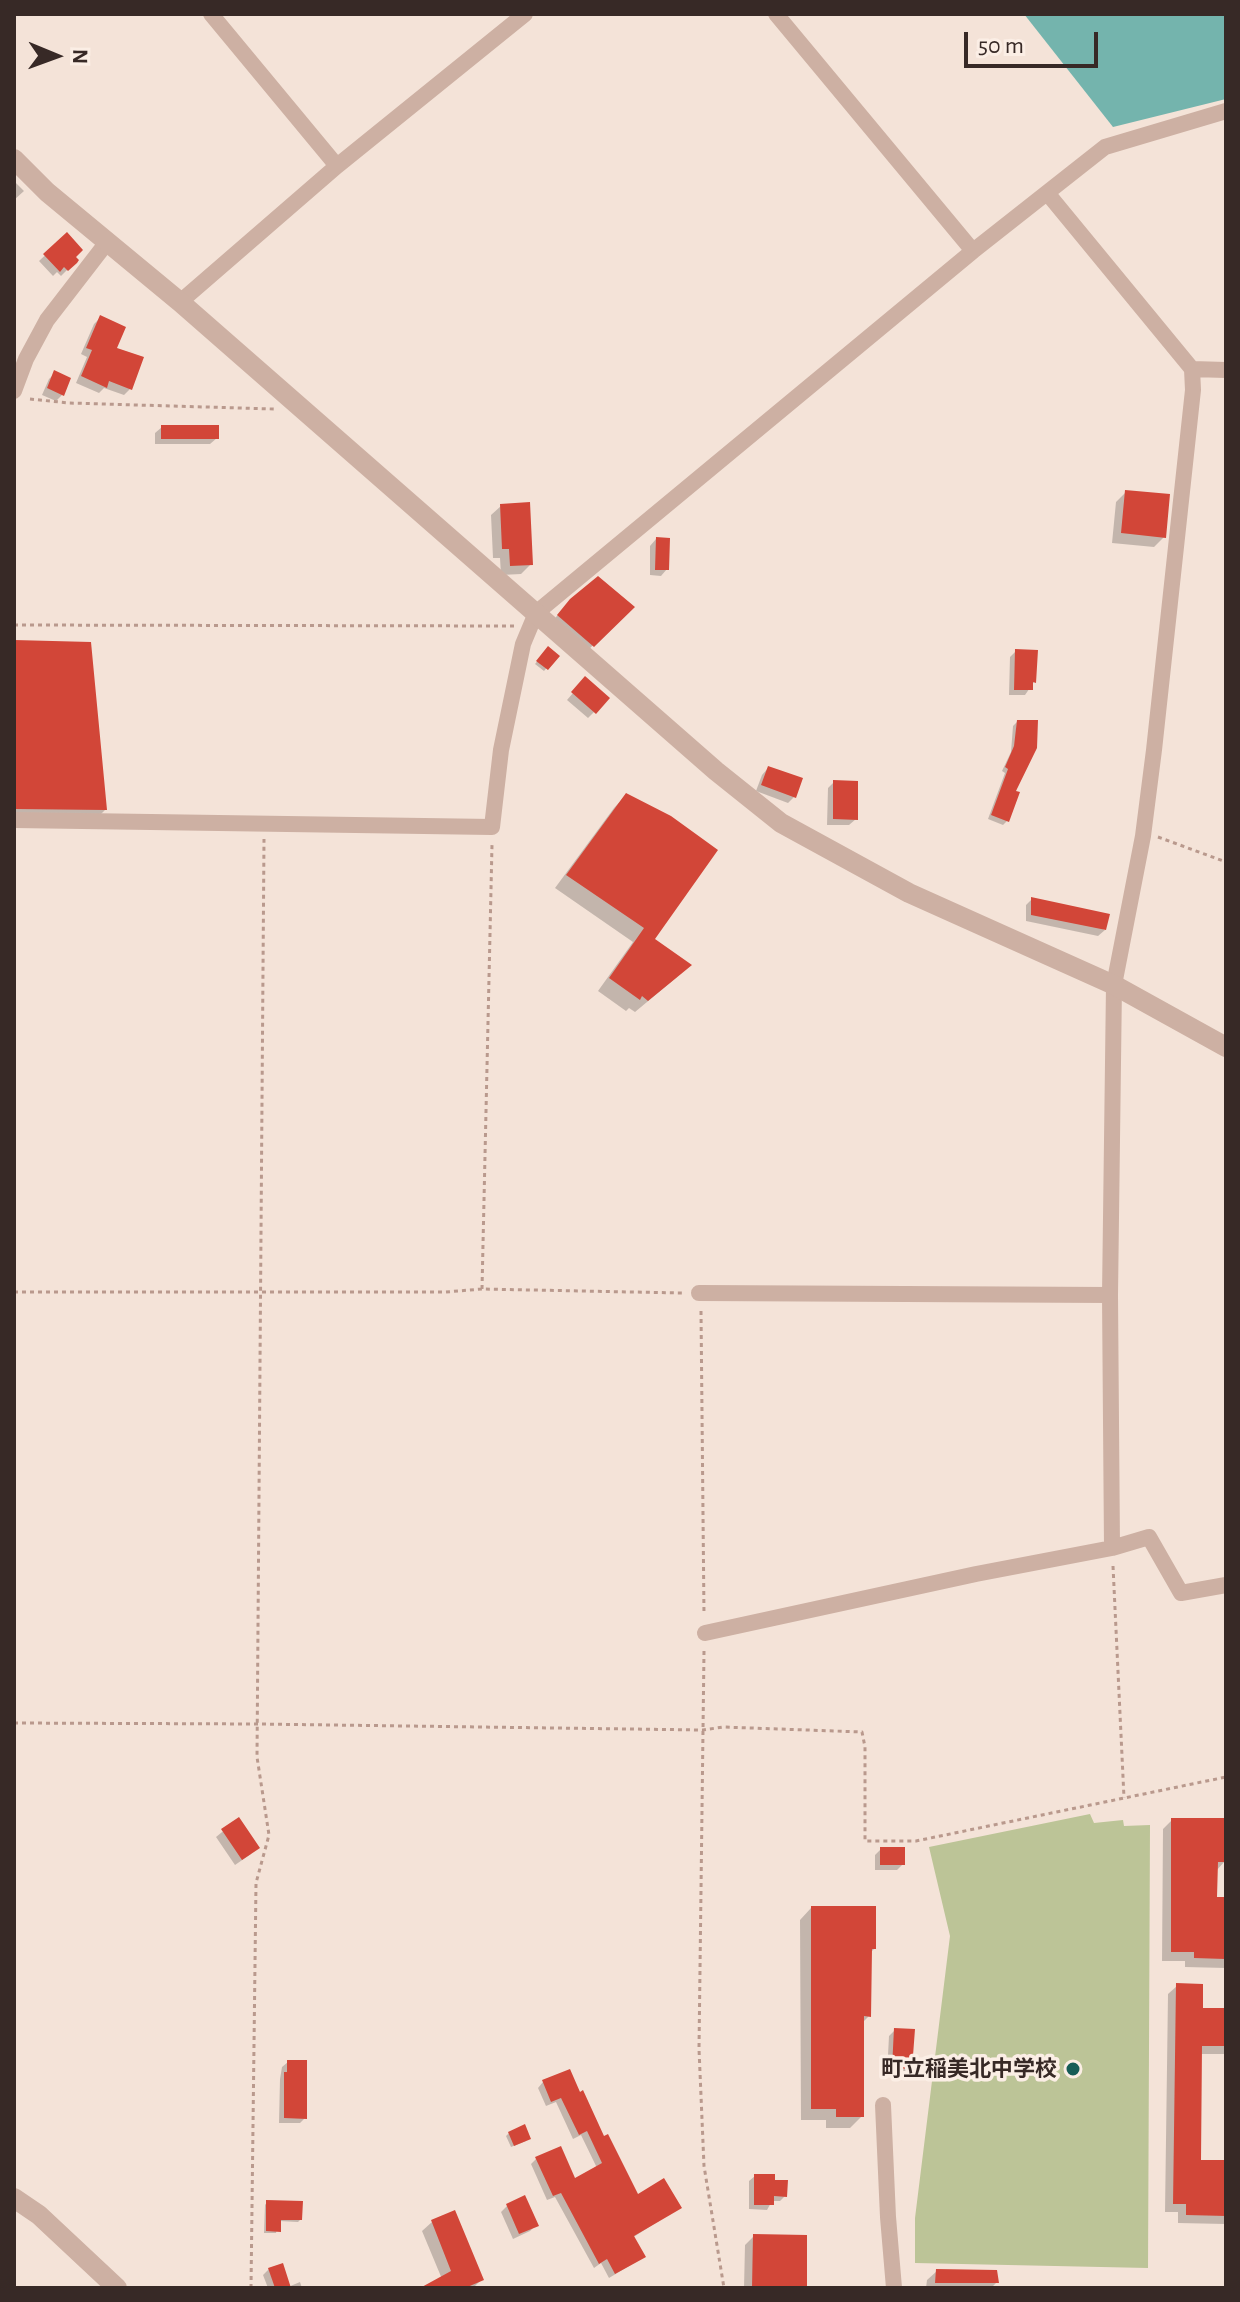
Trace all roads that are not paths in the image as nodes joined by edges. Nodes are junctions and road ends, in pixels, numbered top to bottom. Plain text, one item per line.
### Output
1 (211, 14) edge
2 (525, 14) edge
3 (776, 14) edge
4 (1226, 111) edge
5 (14, 159) edge
6 (337, 166) junction
7 (1048, 194) junction
8 (108, 241) junction
9 (973, 251) junction
10 (180, 302) junction
11 (1192, 369) junction
12 (1226, 370) edge
13 (21, 395) edge
14 (533, 620) junction
15 (14, 820) edge
16 (1114, 985) junction
17 (1226, 1047) edge
18 (699, 1293) road end
19 (1110, 1295) junction
20 (1112, 1548) junction
21 (1226, 1585) edge
22 (705, 1633) road end
23 (883, 2105) dead end
24 (14, 2198) edge
25 (117, 2288) edge
26 (894, 2288) edge

1 - 6 street
2 - 6 street
3 - 9 street
4 - 7 street
5 - 8 street
6 - 10 street
7 - 9 street
7 - 11 street
8 - 10 street
8 - 13 street
9 - 14 street
10 - 14 street
11 - 12 street
11 - 16 street
14 - 15 street
14 - 16 street
16 - 17 street
16 - 19 street
18 - 19 street
19 - 20 street
20 - 21 street
20 - 22 street
23 - 26 street
24 - 25 street

